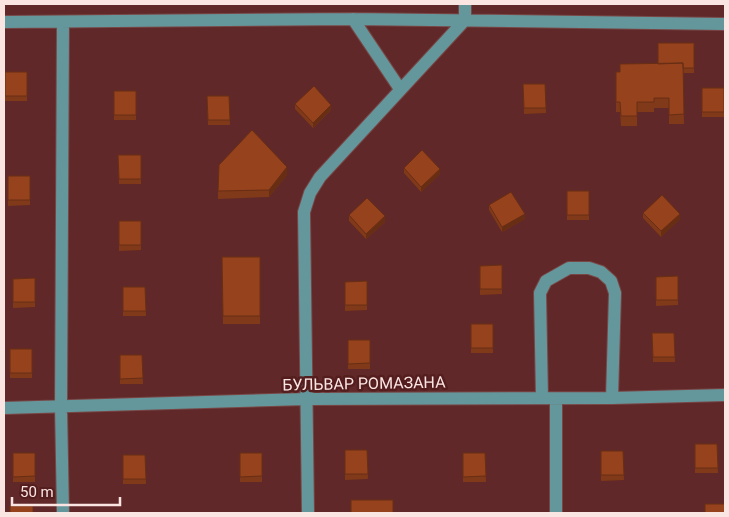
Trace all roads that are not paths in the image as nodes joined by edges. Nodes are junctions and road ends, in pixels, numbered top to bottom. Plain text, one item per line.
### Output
1 (465, 4) edge
2 (353, 19) junction
3 (465, 20) junction
4 (4, 22) edge
5 (63, 22) junction
6 (725, 24) edge
7 (400, 89) junction
8 (725, 395) edge
9 (306, 398) junction
10 (542, 398) junction
11 (612, 398) junction
12 (556, 399) junction
13 (61, 407) junction
14 (4, 408) edge
15 (63, 513) edge
16 (308, 513) edge
17 (556, 513) edge

1 - 3 street
2 - 3 street
2 - 5 street
2 - 7 street
3 - 6 street
3 - 7 street
4 - 5 street
5 - 13 street
7 - 9 street
8 - 11 street, БУЛЬВАР РОМАЗАНА
9 - 10 street, БУЛЬВАР РОМАЗАНА
9 - 13 street, БУЛЬВАР РОМАЗАНА
9 - 16 street
10 - 11 street
10 - 12 street, БУЛЬВАР РОМАЗАНА
11 - 12 street, БУЛЬВАР РОМАЗАНА
12 - 17 street
13 - 14 street, БУЛЬВАР РОМАЗАНА
13 - 15 street

